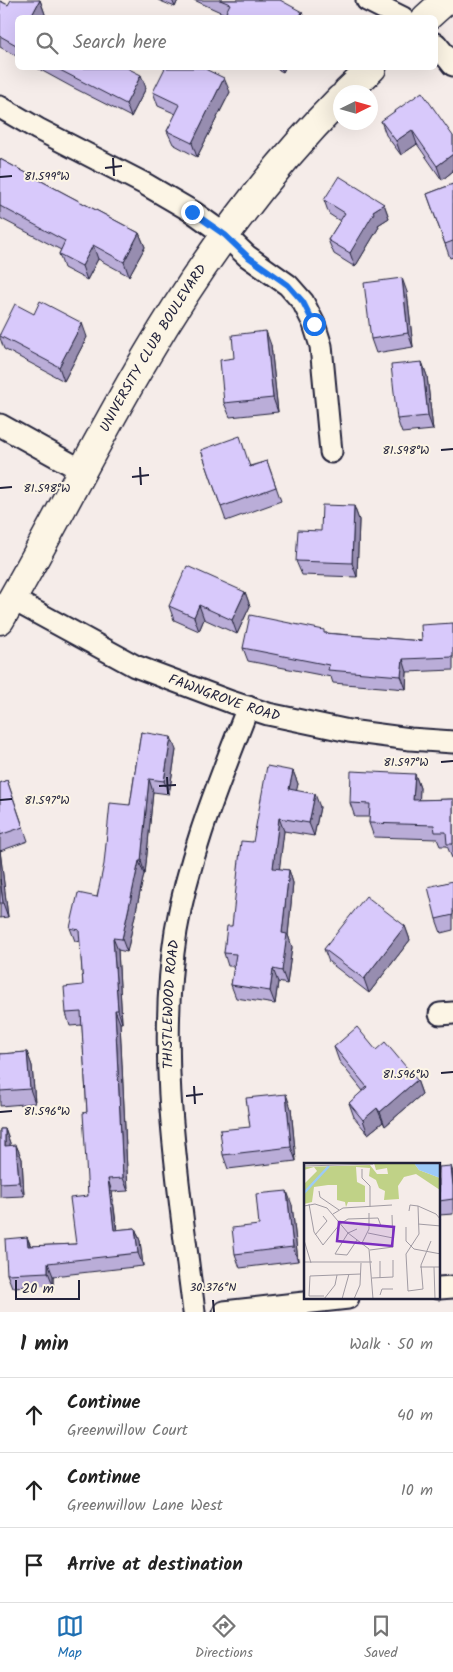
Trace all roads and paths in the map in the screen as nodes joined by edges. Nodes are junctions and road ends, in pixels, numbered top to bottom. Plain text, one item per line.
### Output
1 (367, 0) edge
2 (446, 0) edge
3 (397, 15) edge
4 (429, 15) edge
5 (438, 46) edge
6 (453, 65) edge
7 (370, 70) edge
8 (354, 85) edge
9 (333, 106) edge
10 (0, 107) edge
11 (225, 235) junction
12 (0, 425) edge
13 (331, 452) dead end
14 (83, 471) junction
15 (6, 610) edge
16 (248, 707) junction
17 (453, 742) edge
18 (453, 1287) edge
19 (440, 1288) edge
20 (330, 1300) edge
21 (194, 1312) edge
22 (224, 1312) edge

1 - 3 street
2 - 4 street
5 - 6 street
7 - 8 street
9 - 11 street, UNIVERSITY CLUB BOULEVARD
10 - 11 street
11 - 13 street
11 - 14 street, UNIVERSITY CLUB BOULEVARD
12 - 14 street
14 - 15 street, UNIVERSITY CLUB BOULEVARD
15 - 16 street, FAWNGROVE ROAD
16 - 17 street, FAWNGROVE ROAD
16 - 21 street, THISTLEWOOD ROAD
18 - 19 street
20 - 22 street

